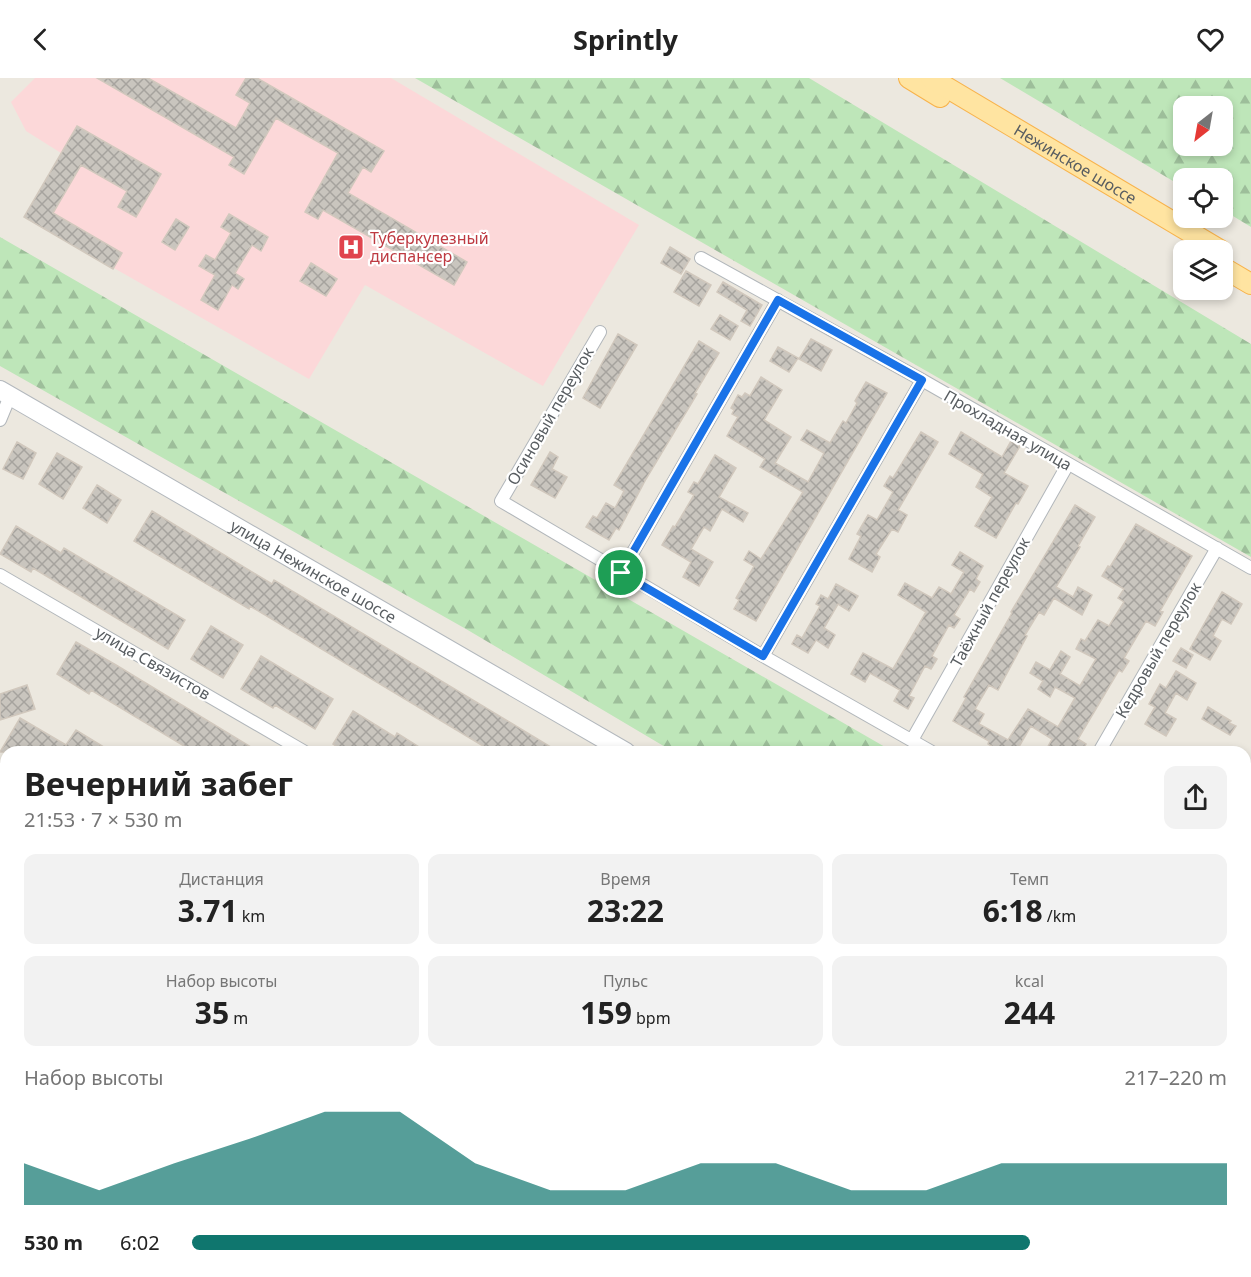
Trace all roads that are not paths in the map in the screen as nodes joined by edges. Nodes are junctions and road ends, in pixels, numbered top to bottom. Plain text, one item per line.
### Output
1 (909, 78) edge
2 (931, 78) edge
3 (1178, 240) edge
4 (1203, 240) edge
5 (701, 258) dead end
6 (1233, 258) edge
7 (1251, 269) edge
8 (1233, 273) edge
9 (1251, 284) edge
10 (778, 300) junction
11 (600, 332) dead end
12 (922, 380) junction
13 (5, 393) edge
14 (0, 420) edge
15 (1068, 464) junction
16 (1217, 548) junction
17 (1251, 568) edge
18 (621, 573) junction
19 (0, 575) edge
20 (763, 656) junction
21 (912, 740) junction
22 (295, 746) edge
23 (616, 746) edge
24 (922, 746) edge
25 (1102, 746) edge

1 - 3 main road, Нежинское шоссе
2 - 4 main road, Нежинское шоссе
5 - 10 street, Прохладная улица
6 - 7 main road, Нежинское шоссе
8 - 9 main road
10 - 12 street, Прохладная улица
10 - 18 street
11 - 18 street, Осиновый переулок
12 - 15 street, Прохладная улица
12 - 20 street
13 - 14 street
13 - 23 main road, улица Нежинское шоссе
15 - 16 street, Прохладная улица
15 - 21 street, Таёжный переулок
16 - 17 street, Прохладная улица
16 - 25 street, Кедровый переулок
18 - 20 street
19 - 22 street, улица Связистов
20 - 21 street
21 - 24 street

